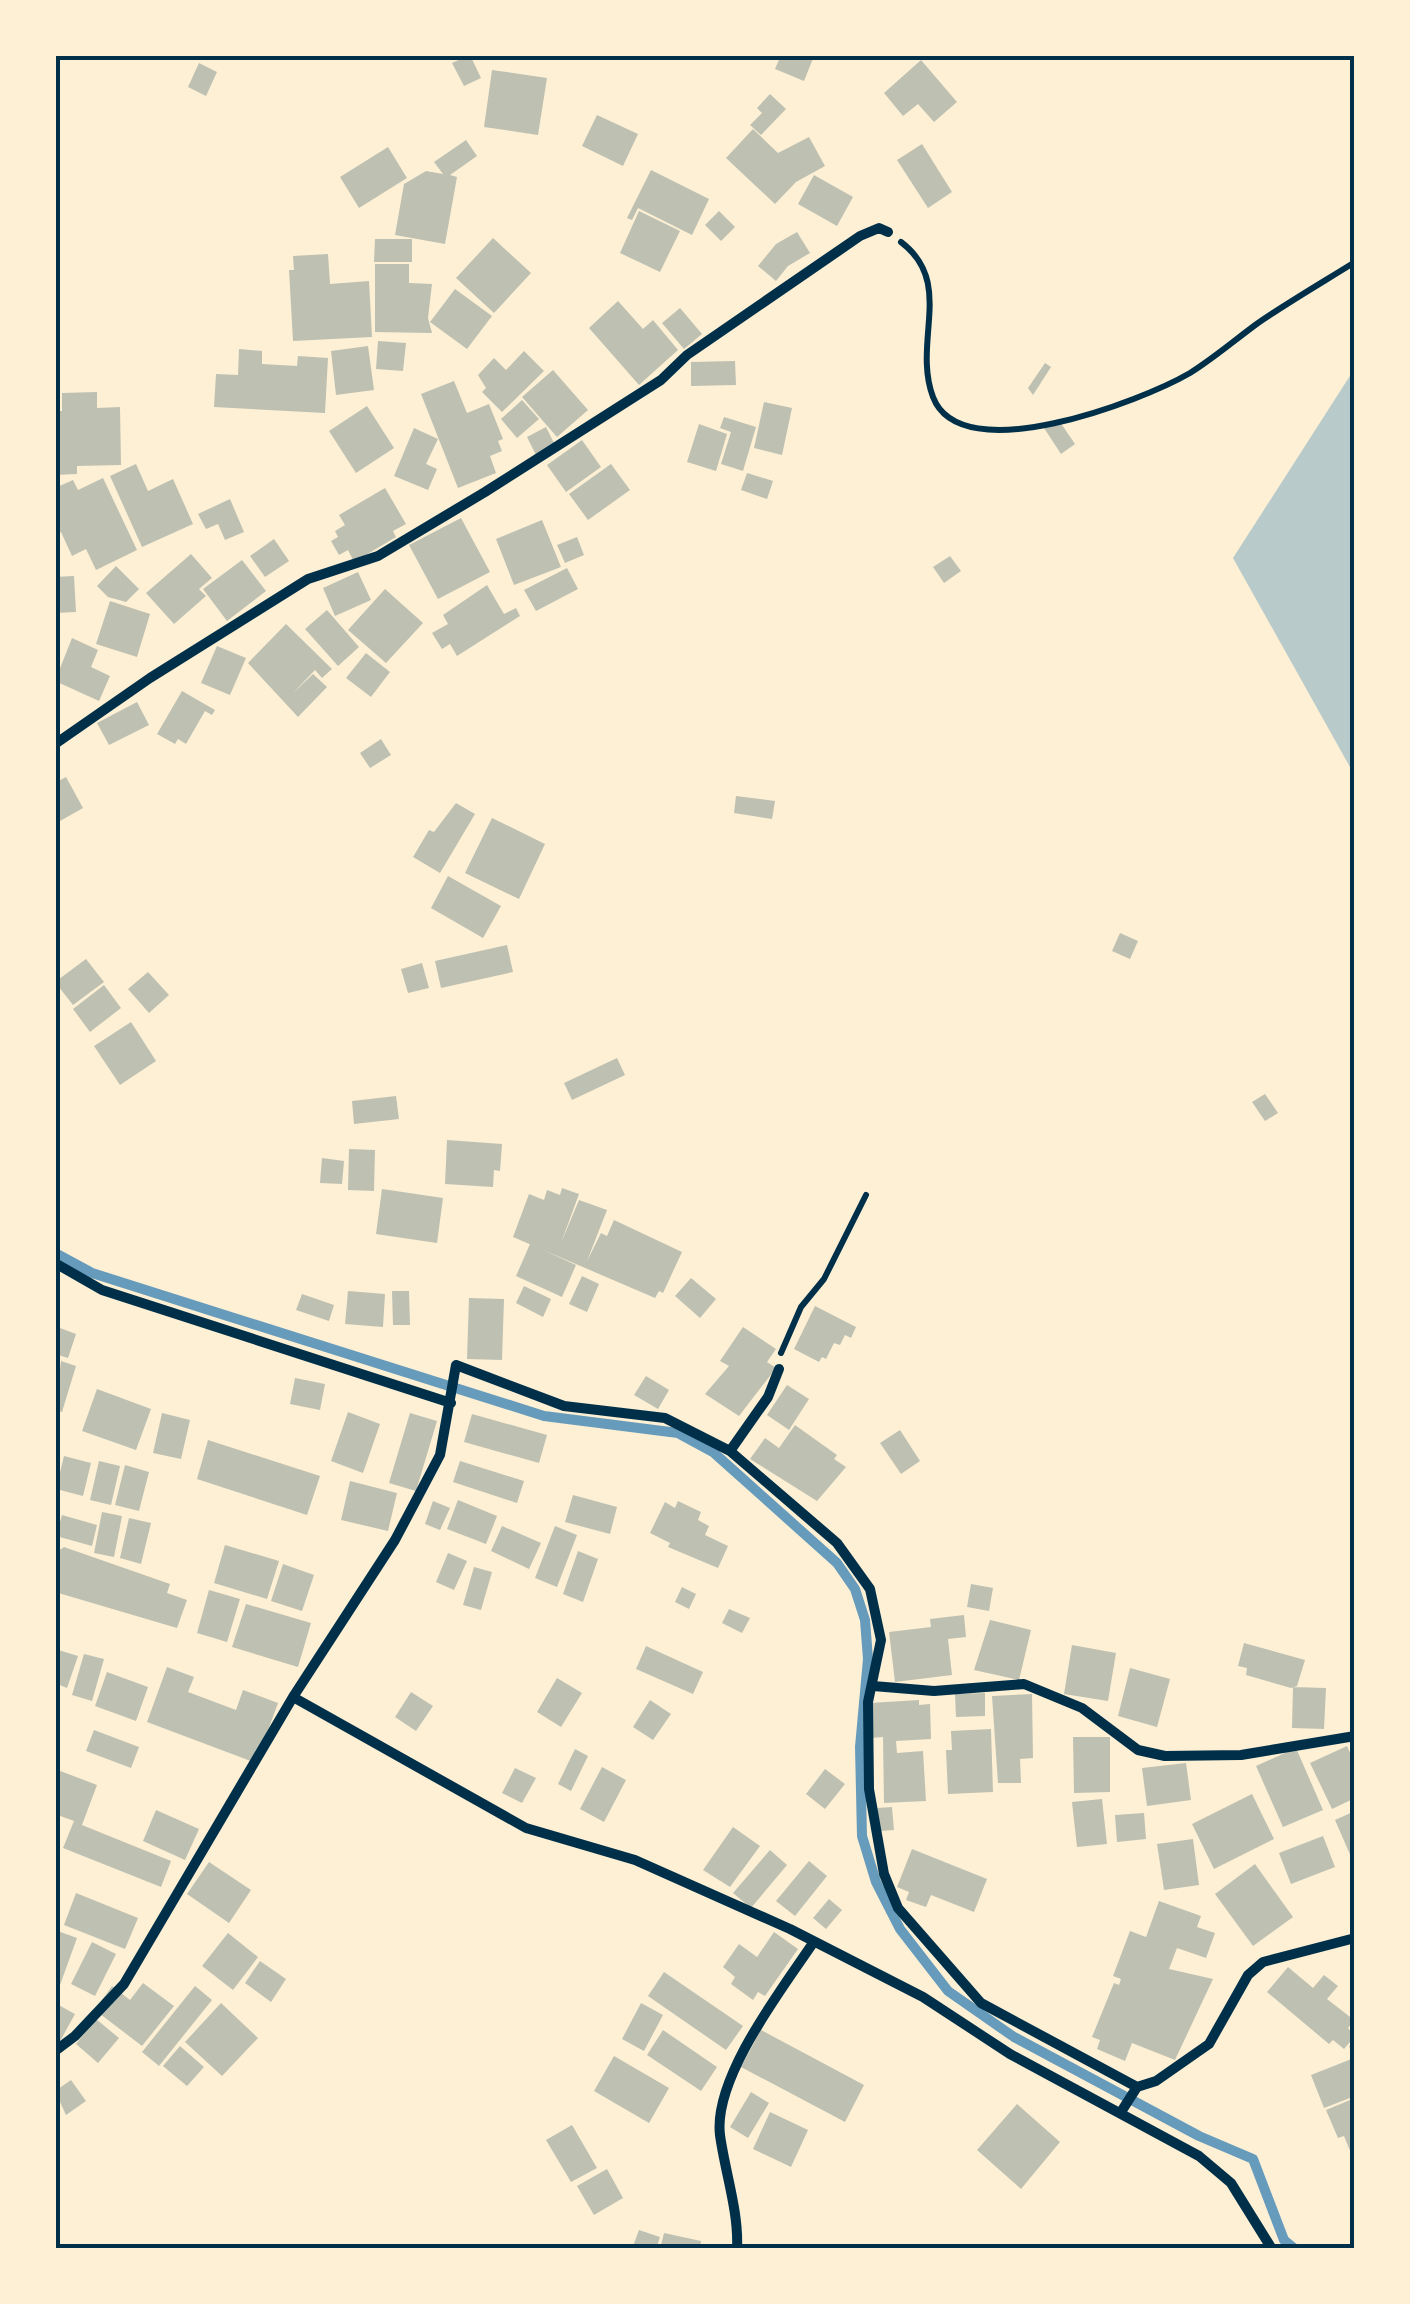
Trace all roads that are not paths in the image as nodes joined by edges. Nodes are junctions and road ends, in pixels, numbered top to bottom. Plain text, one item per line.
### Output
1 (888, 232) road end
2 (55, 744) edge
3 (55, 1264) edge
4 (779, 1370) road end
5 (451, 1403) junction
6 (730, 1451) junction
7 (872, 1686) junction
8 (293, 1696) junction
9 (1355, 1736) edge
10 (1355, 1938) edge
11 (813, 1943) junction
12 (55, 2051) edge
13 (1137, 2087) junction
14 (1121, 2112) junction
15 (737, 2249) edge
16 (1272, 2249) edge

1 - 2 street
3 - 5 street
4 - 6 street
5 - 6 street
5 - 8 street
6 - 7 street
7 - 9 street
7 - 13 street
8 - 11 street
8 - 12 street
10 - 13 street
11 - 14 street
11 - 15 street
13 - 14 street
14 - 16 street

